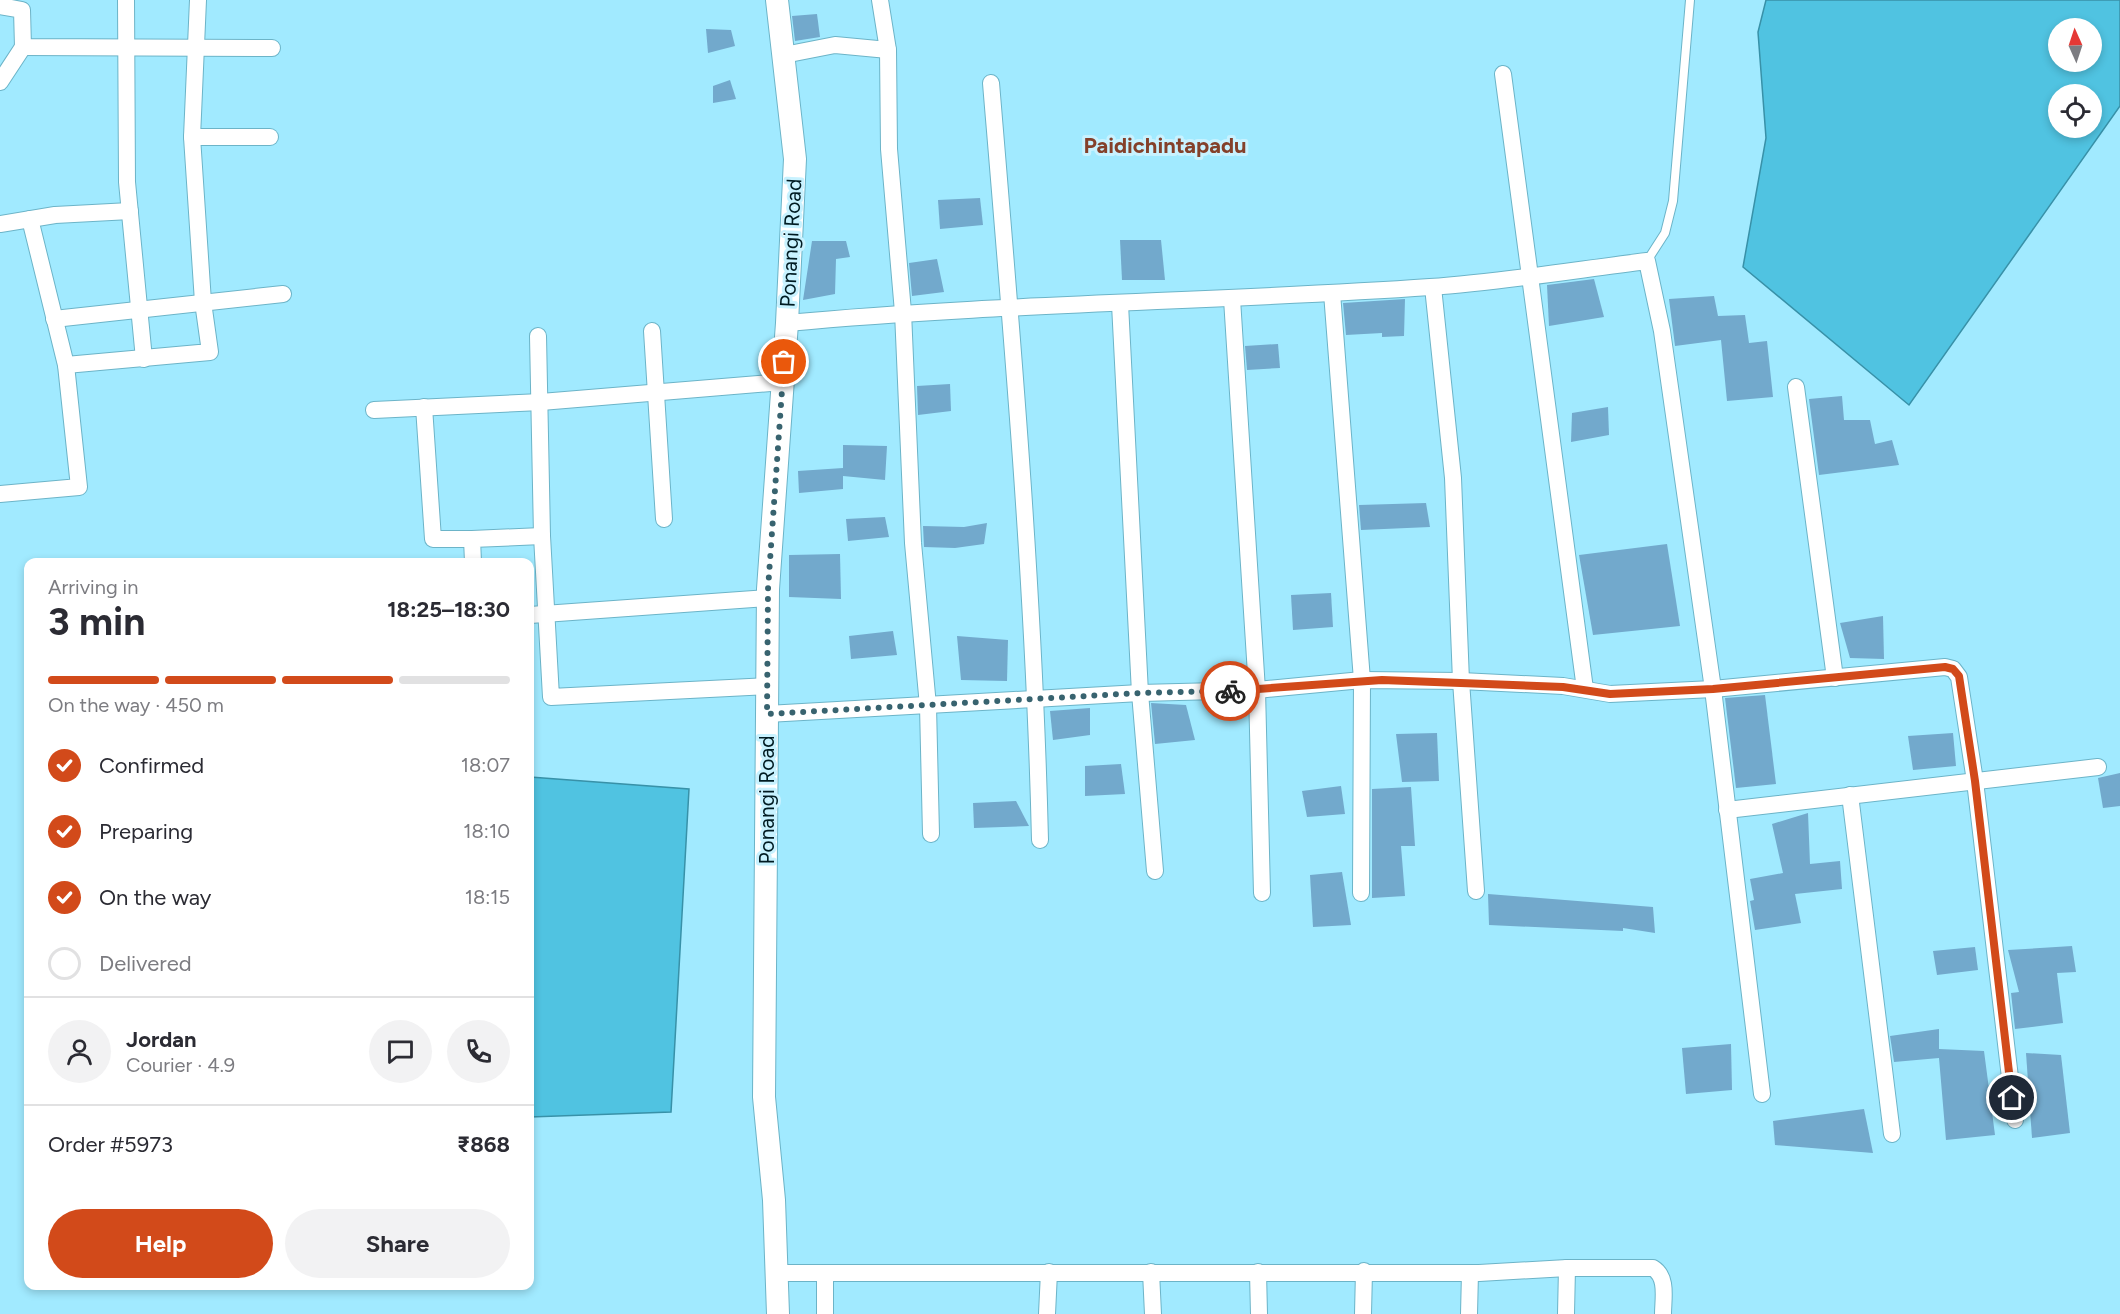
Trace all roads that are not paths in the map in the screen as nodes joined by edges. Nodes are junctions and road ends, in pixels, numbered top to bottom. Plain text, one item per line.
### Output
1 (126, 0) edge
2 (198, 0) edge
3 (777, 0) edge
4 (880, 0) edge
5 (1690, 0) edge
6 (0, 6) edge
7 (126, 46) junction
8 (23, 47) junction
9 (272, 48) dead end
10 (197, 49) junction
11 (888, 50) junction
12 (784, 55) junction
13 (1503, 74) dead end
14 (0, 82) edge
15 (991, 83) dead end
16 (192, 137) junction
17 (270, 137) dead end
18 (130, 211) junction
19 (30, 219) junction
20 (0, 224) edge
21 (1647, 261) junction
22 (1532, 275) junction
23 (1433, 287) junction
24 (1332, 293) junction
25 (283, 294) dead end
26 (1232, 299) junction
27 (203, 302) junction
28 (1120, 304) junction
29 (139, 308) junction
30 (1010, 309) junction
31 (903, 312) junction
32 (54, 319) junction
33 (787, 323) junction
34 (652, 331) dead end
35 (538, 336) dead end
36 (144, 359) junction
37 (66, 365) junction
38 (783, 382) junction
39 (1796, 387) dead end
40 (656, 392) junction
41 (542, 402) junction
42 (424, 407) junction
43 (374, 410) dead end
44 (0, 494) edge
45 (664, 519) dead end
46 (542, 536) junction
47 (472, 539) junction
48 (473, 558) edge
49 (768, 598) junction
50 (548, 614) junction
51 (534, 615) edge
52 (1835, 678) junction
53 (1362, 680) junction
54 (1461, 681) junction
55 (767, 686) junction
56 (1586, 689) junction
57 (1713, 689) junction
58 (1257, 690) junction
59 (1140, 693) junction
60 (1037, 699) junction
61 (928, 706) junction
62 (767, 714) junction
63 (2098, 767) dead end
64 (1975, 781) junction
65 (1850, 795) junction
66 (1726, 810) junction
67 (931, 834) dead end
68 (1040, 840) dead end
69 (1155, 871) dead end
70 (1476, 891) dead end
71 (1362, 893) dead end
72 (1262, 894) dead end
73 (1762, 1094) dead end
74 (2015, 1120) dead end
75 (1892, 1134) dead end
76 (1567, 1268) junction
77 (1364, 1271) junction
78 (1048, 1272) junction
79 (1151, 1272) junction
80 (1258, 1272) junction
81 (777, 1273) junction
82 (825, 1273) junction
83 (1470, 1273) junction
84 (778, 1314) edge
85 (825, 1314) edge
86 (1047, 1314) edge
87 (1154, 1314) edge
88 (1259, 1314) edge
89 (1363, 1314) edge
90 (1469, 1314) edge
91 (1566, 1314) edge
92 (1663, 1314) edge

1 - 7 street
2 - 10 street
3 - 12 street, Ponangi Road
4 - 11 street
5 - 21 lane
6 - 8 street
7 - 8 street
7 - 10 street
7 - 18 street
8 - 14 street
9 - 10 street
10 - 16 street
11 - 12 street
11 - 31 street
12 - 33 street, Ponangi Road
13 - 22 street
15 - 30 street
16 - 17 street
16 - 27 street
18 - 19 street
18 - 29 street
19 - 20 street
19 - 32 street
21 - 22 street
21 - 57 street
22 - 23 street
22 - 56 street
23 - 24 street
23 - 54 street
24 - 26 street
24 - 53 street
25 - 27 street
26 - 28 street
26 - 58 street
27 - 29 street
27 - 36 street
28 - 30 street
28 - 59 street
29 - 32 street
29 - 36 street
30 - 31 street
30 - 60 street
31 - 33 street
31 - 61 street
32 - 37 street
33 - 38 street, Ponangi Road
34 - 40 street
35 - 41 street
36 - 37 street
37 - 44 street
38 - 40 street
38 - 49 street, Ponangi Road
39 - 52 street
40 - 41 street
40 - 45 street
41 - 42 street
41 - 46 street
42 - 43 street
42 - 47 street
46 - 47 street
46 - 50 street
47 - 48 street
49 - 50 street
49 - 55 street, Ponangi Road
50 - 51 street
50 - 55 street
52 - 57 street
52 - 64 street
53 - 54 street
53 - 58 street
53 - 71 street
54 - 56 street
54 - 70 street
55 - 62 street, Ponangi Road
56 - 57 street
57 - 66 street
58 - 59 street
58 - 72 street
59 - 60 street
59 - 69 street
60 - 61 street
60 - 68 street
61 - 62 street
61 - 67 street
62 - 81 street, Ponangi Road
63 - 64 street
64 - 65 street
64 - 74 street
65 - 66 street
65 - 75 street
66 - 73 street
76 - 83 street
76 - 91 street
76 - 92 street
77 - 80 street
77 - 83 street
77 - 89 street
78 - 79 street
78 - 82 street
78 - 86 street
79 - 80 street
79 - 87 street
80 - 88 street
81 - 82 street
81 - 84 street, Ponangi Road
82 - 85 street
83 - 90 street

